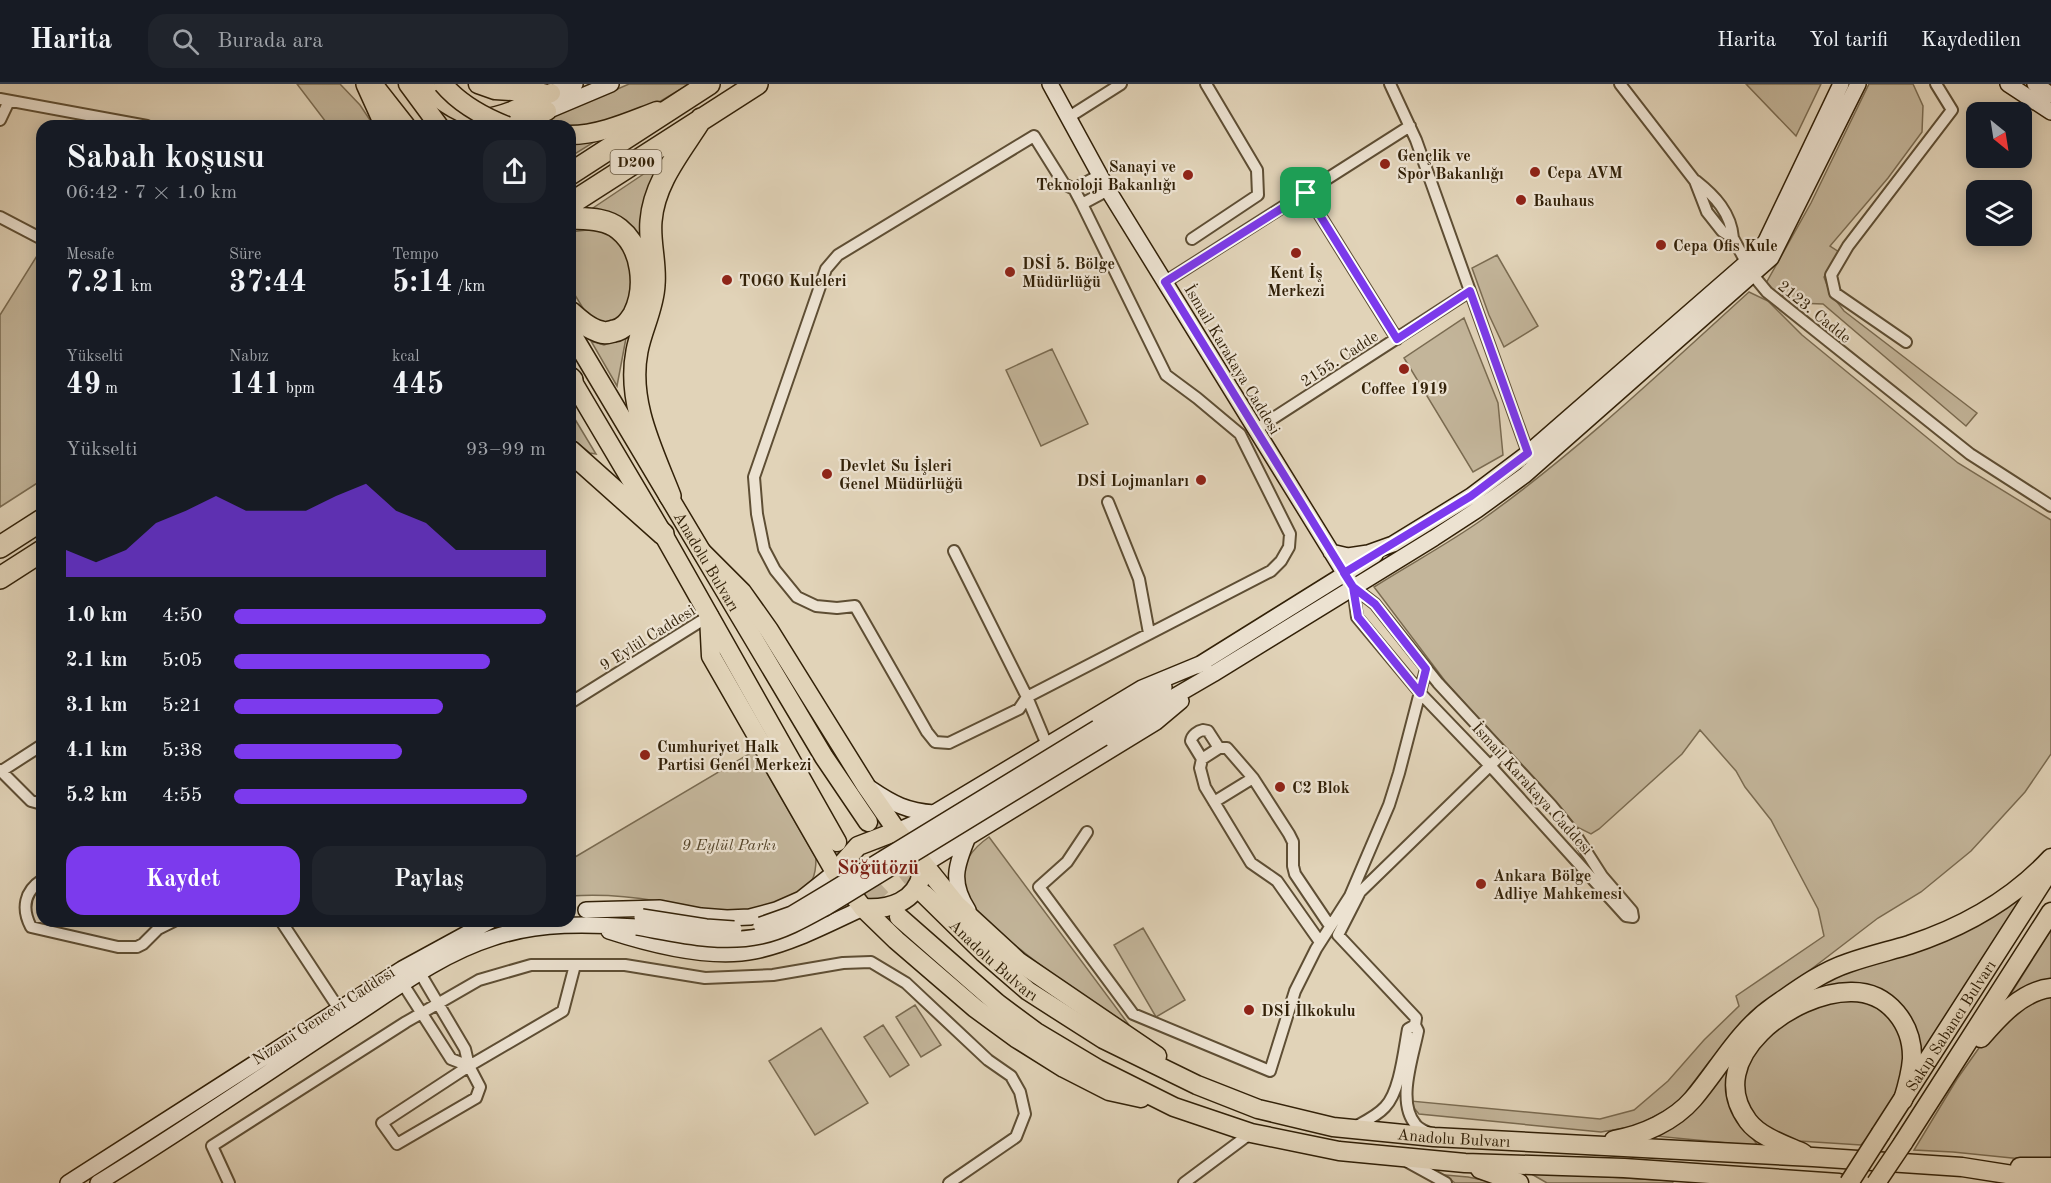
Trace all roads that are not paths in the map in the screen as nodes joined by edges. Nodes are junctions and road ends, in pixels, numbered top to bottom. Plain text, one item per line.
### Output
1 (366, 84) edge
2 (373, 84) edge
3 (408, 84) edge
4 (419, 84) edge
5 (443, 84) edge
6 (478, 84) edge
7 (575, 84) edge
8 (611, 84) edge
9 (709, 84) edge
10 (757, 84) edge
11 (1050, 84) edge
12 (1121, 84) edge
13 (1206, 84) edge
14 (1390, 84) edge
15 (1620, 84) edge
16 (1841, 84) edge
17 (1858, 84) edge
18 (1936, 84) edge
19 (2008, 84) edge
20 (2035, 84) edge
21 (2051, 95) edge
22 (5, 100) edge
23 (549, 102) junction
24 (680, 103) junction
25 (2051, 112) edge
26 (1069, 117) junction
27 (701, 119) junction
28 (0, 120) edge
29 (114, 120) edge
30 (383, 120) edge
31 (401, 120) edge
32 (435, 120) edge
33 (495, 120) edge
34 (524, 120) edge
35 (1410, 126) junction
36 (576, 135) edge
37 (576, 170) edge
38 (1100, 175) junction
39 (1074, 189) junction
40 (1108, 190) junction
41 (1306, 193) junction
42 (576, 200) edge
43 (1082, 204) junction
44 (0, 217) edge
45 (576, 219) edge
46 (36, 236) edge
47 (1192, 239) dead end
48 (1750, 269) junction
49 (1165, 282) junction
50 (1470, 291) junction
51 (576, 317) edge
52 (1397, 339) junction
53 (576, 341) edge
54 (1906, 342) dead end
55 (576, 386) edge
56 (1255, 430) junction
57 (1528, 453) junction
58 (576, 456) edge
59 (670, 496) junction
60 (1108, 502) dead end
61 (2051, 506) edge
62 (36, 524) edge
63 (663, 534) junction
64 (1393, 544) junction
65 (0, 547) edge
66 (702, 552) junction
67 (954, 552) dead end
68 (1331, 552) junction
69 (36, 555) edge
70 (1344, 573) junction
71 (0, 578) edge
72 (1327, 584) junction
73 (1353, 587) junction
74 (709, 616) junction
75 (1149, 633) junction
76 (1209, 668) junction
77 (1426, 669) junction
78 (1420, 693) junction
79 (1027, 697) junction
80 (576, 699) edge
81 (1047, 745) junction
82 (1219, 748) junction
83 (36, 749) edge
84 (1503, 753) junction
85 (1202, 759) junction
86 (1490, 766) junction
87 (0, 771) edge
88 (1253, 778) junction
89 (866, 786) junction
90 (1214, 802) junction
91 (36, 803) edge
92 (934, 813) junction
93 (868, 822) tunnel mouth
94 (897, 831) junction
95 (1087, 832) dead end
96 (968, 837) junction
97 (837, 842) tunnel mouth
98 (2051, 858) edge
99 (923, 865) junction
100 (2051, 869) edge
101 (835, 872) junction
102 (36, 884) edge
103 (924, 894) tunnel mouth
104 (863, 908) junction
105 (576, 912) edge
106 (2051, 912) edge
107 (586, 917) junction
108 (899, 917) tunnel mouth
109 (576, 919) edge
110 (976, 923) junction
111 (1330, 926) junction
112 (162, 927) edge
113 (285, 927) edge
114 (478, 927) edge
115 (543, 927) edge
116 (1320, 942) junction
117 (575, 965) junction
118 (420, 973) junction
119 (403, 984) junction
120 (2051, 988) edge
121 (437, 1004) junction
122 (339, 1009) junction
123 (422, 1013) junction
124 (1415, 1025) junction
125 (469, 1066) junction
126 (1197, 1085) junction
127 (1940, 1087) junction
128 (1903, 1100) junction
129 (1174, 1107) junction
130 (1352, 1129) junction
131 (1251, 1133) junction
132 (1434, 1137) junction
133 (1587, 1144) junction
134 (1400, 1157) junction
135 (1813, 1157) junction
136 (1465, 1163) junction
137 (1962, 1167) junction
138 (2051, 1167) edge
139 (1709, 1174) junction
140 (2051, 1181) edge
141 (68, 1183) edge
142 (98, 1183) edge
143 (229, 1183) edge
144 (949, 1183) edge
145 (1184, 1183) edge
146 (1446, 1183) edge
147 (1519, 1183) edge
148 (1689, 1183) edge
149 (1839, 1183) edge
150 (1850, 1183) edge
151 (1876, 1183) edge

1 - 30 highway
2 - 31 main road
3 - 32 main road
4 - 23 main road
5 - 33 main road, bridge
6 - 23 main road
7 - 23 street
8 - 23 street
9 - 24 highway, D200
10 - 27 highway, D200
11 - 26 street, İsmail Karakaya Caddesi
12 - 26 street
13 - 47 street
14 - 35 street
15 - 48 street, 2123. Cadde
16 - 48 street
17 - 48 street
18 - 54 street
19 - 25 street
20 - 21 street
22 - 28 street
22 - 29 street
23 - 34 main road
24 - 36 main road
24 - 37 highway, D200
26 - 38 street, İsmail Karakaya Caddesi
27 - 42 highway, D200
27 - 59 highway
35 - 41 street
35 - 50 street
38 - 39 street
38 - 40 street, İsmail Karakaya Caddesi
39 - 43 street
39 - 79 street
40 - 43 street
40 - 49 street, İsmail Karakaya Caddesi
41 - 49 street
41 - 52 street
43 - 75 street
44 - 46 street
45 - 51 highway
48 - 57 street
48 - 61 street, 2123. Cadde
48 - 73 street
49 - 56 street, İsmail Karakaya Caddesi
50 - 52 street, 2155. Cadde
50 - 57 street
52 - 56 street, 2155. Cadde
53 - 59 main road, Anadolu Bulvarı
55 - 63 main road, Anadolu Bulvarı
56 - 68 street, İsmail Karakaya Caddesi
57 - 64 street
58 - 63 highway
59 - 66 main road, Anadolu Bulvarı
60 - 75 street
62 - 65 highway
63 - 74 main road, Anadolu Bulvarı
64 - 68 street
64 - 70 street
66 - 89 main road
66 - 93 main road, Anadolu Bulvarı
67 - 79 street
68 - 70 street, İsmail Karakaya Caddesi
68 - 72 street
69 - 71 highway
70 - 72 street
70 - 73 street, İsmail Karakaya Caddesi
72 - 76 street
73 - 76 street
73 - 77 street, İsmail Karakaya Caddesi
73 - 78 street, İsmail Karakaya Caddesi
74 - 80 street, 9 Eylül Caddesi
74 - 97 main road, Anadolu Bulvarı
74 - 101 main road
75 - 79 street
76 - 81 street
76 - 96 street
76 - 107 street, Nizami Gencevi Caddesi, bridge
77 - 78 street
77 - 84 street, İsmail Karakaya Caddesi
78 - 86 street, İsmail Karakaya Caddesi
78 - 111 street
79 - 81 street
81 - 92 street
82 - 85 street
82 - 85 street
82 - 88 street
83 - 87 street
84 - 86 street
84 - 86 street, İsmail Karakaya Caddesi
85 - 90 street
86 - 124 street
87 - 91 street
88 - 90 street
88 - 111 street
89 - 92 street
89 - 94 main road
90 - 116 street
92 - 94 street
94 - 99 main road
94 - 101 main road
95 - 116 street
96 - 99 street
96 - 110 street
98 - 133 main road
99 - 104 main road
99 - 110 main road
100 - 128 main road, Sakıp Sabancı Bulvarı
101 - 104 main road
101 - 107 street, Nizami Gencevi Caddesi
102 - 112 street
103 - 126 main road, Anadolu Bulvarı
104 - 107 street, Nizami Gencevi Caddesi
104 - 129 main road
105 - 107 street, Nizami Gencevi Caddesi
106 - 127 main road, Sakıp Sabancı Bulvarı
107 - 109 street, Nizami Gencevi Caddesi
108 - 129 main road, Anadolu Bulvarı
110 - 126 main road
111 - 116 street
113 - 122 street
114 - 122 street, Nizami Gencevi Caddesi
115 - 118 street, Nizami Gencevi Caddesi
117 - 121 street
117 - 125 street
117 - 144 street
118 - 119 street, Nizami Gencevi Caddesi
118 - 121 street
119 - 123 street
119 - 142 street, Nizami Gencevi Caddesi
120 - 127 main road
121 - 123 street
121 - 125 street
122 - 141 street, Nizami Gencevi Caddesi
123 - 125 street
123 - 143 street
124 - 130 street
124 - 132 street
125 - 125 street
126 - 130 main road, Anadolu Bulvarı
127 - 151 main road, Sakıp Sabancı Bulvarı, bridge
128 - 135 main road
128 - 150 main road, Sakıp Sabancı Bulvarı, bridge
129 - 131 main road, Anadolu Bulvarı
130 - 132 main road, Anadolu Bulvarı
131 - 134 main road, Anadolu Bulvarı
131 - 145 street
132 - 133 main road, Anadolu Bulvarı
133 - 135 main road, Anadolu Bulvarı
134 - 136 main road, Anadolu Bulvarı
134 - 146 street
135 - 137 main road, Anadolu Bulvarı
136 - 139 main road, Anadolu Bulvarı
136 - 147 main road
137 - 138 main road
137 - 140 main road, Anadolu Bulvarı
139 - 148 main road
139 - 149 main road, Anadolu Bulvarı

